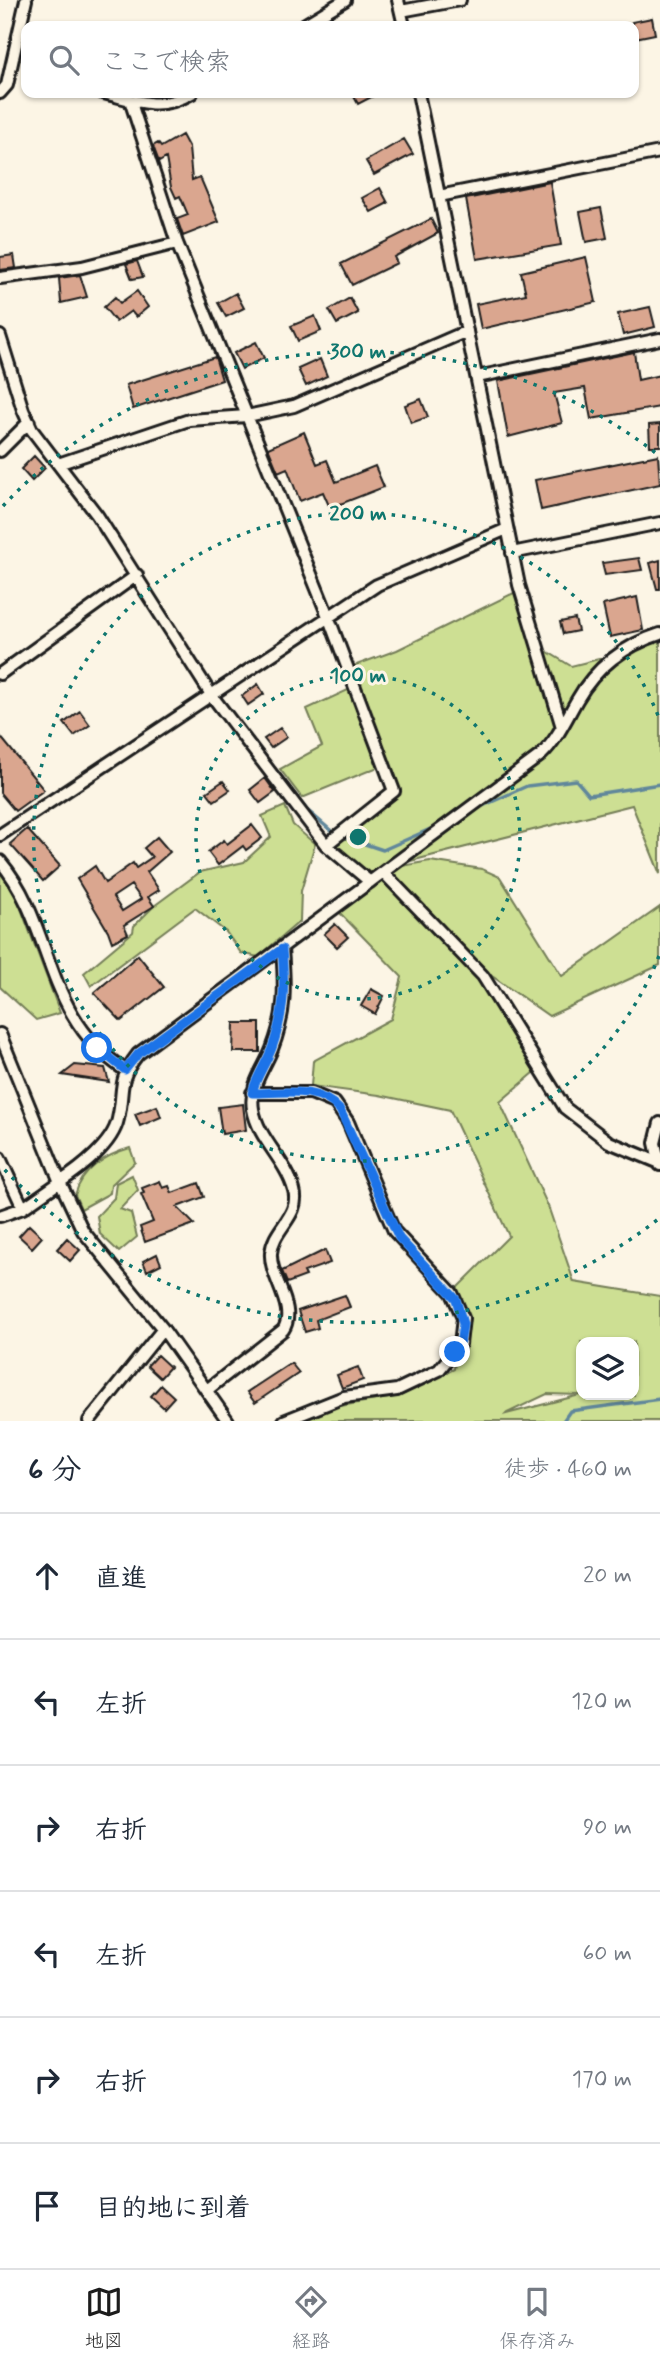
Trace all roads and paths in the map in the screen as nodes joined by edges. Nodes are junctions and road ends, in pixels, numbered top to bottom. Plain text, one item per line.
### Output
1 (26, 0) edge
2 (345, 0) edge
3 (460, 0) edge
4 (400, 6) edge
5 (24, 21) edge
6 (310, 21) edge
7 (21, 39) edge
8 (0, 93) edge
9 (122, 98) edge
10 (184, 98) edge
11 (419, 98) edge
12 (130, 100) junction
13 (660, 152) edge
14 (439, 195) junction
15 (177, 243) junction
16 (0, 278) edge
17 (467, 331) junction
18 (0, 336) edge
19 (660, 339) edge
20 (477, 377) junction
21 (247, 416) junction
22 (29, 422) junction
23 (0, 451) edge
24 (58, 464) junction
25 (660, 523) edge
26 (507, 529) junction
27 (512, 553) junction
28 (137, 575) junction
29 (328, 616) junction
30 (660, 634) edge
31 (0, 674) edge
32 (212, 696) junction
33 (562, 727) junction
34 (0, 835) edge
35 (326, 845) junction
36 (0, 862) edge
37 (384, 873) junction
38 (370, 882) junction
39 (282, 949) junction
40 (0, 1034) edge
41 (125, 1070) junction
42 (252, 1093) junction
43 (660, 1123) edge
44 (0, 1158) edge
45 (660, 1164) edge
46 (60, 1182) junction
47 (23, 1208) junction
48 (0, 1216) edge
49 (163, 1329) junction
50 (207, 1390) junction
51 (89, 1421) edge
52 (228, 1421) edge
53 (284, 1421) edge

1 - 5 street
2 - 6 street
3 - 4 street
7 - 8 street
9 - 12 street
10 - 12 street
11 - 14 street
12 - 15 street
13 - 14 street
14 - 17 street
15 - 16 street
15 - 21 street
17 - 20 street
17 - 21 street
18 - 22 street
19 - 20 street
20 - 26 street
21 - 24 street
21 - 29 street
22 - 23 street
22 - 24 street
24 - 28 street
25 - 27 street
26 - 27 street
26 - 29 street
27 - 33 street
28 - 31 street
28 - 32 street
29 - 32 street
29 - 35 street
30 - 33 street
32 - 34 street
32 - 35 street
33 - 37 street
35 - 38 street
36 - 41 street
37 - 38 street
37 - 45 street
38 - 39 street
39 - 41 street
39 - 42 street
40 - 46 street
41 - 46 street
42 - 50 street
42 - 53 street
43 - 45 street
44 - 47 street
46 - 47 street
46 - 49 street
47 - 48 street
49 - 50 street
49 - 51 street
50 - 52 street

